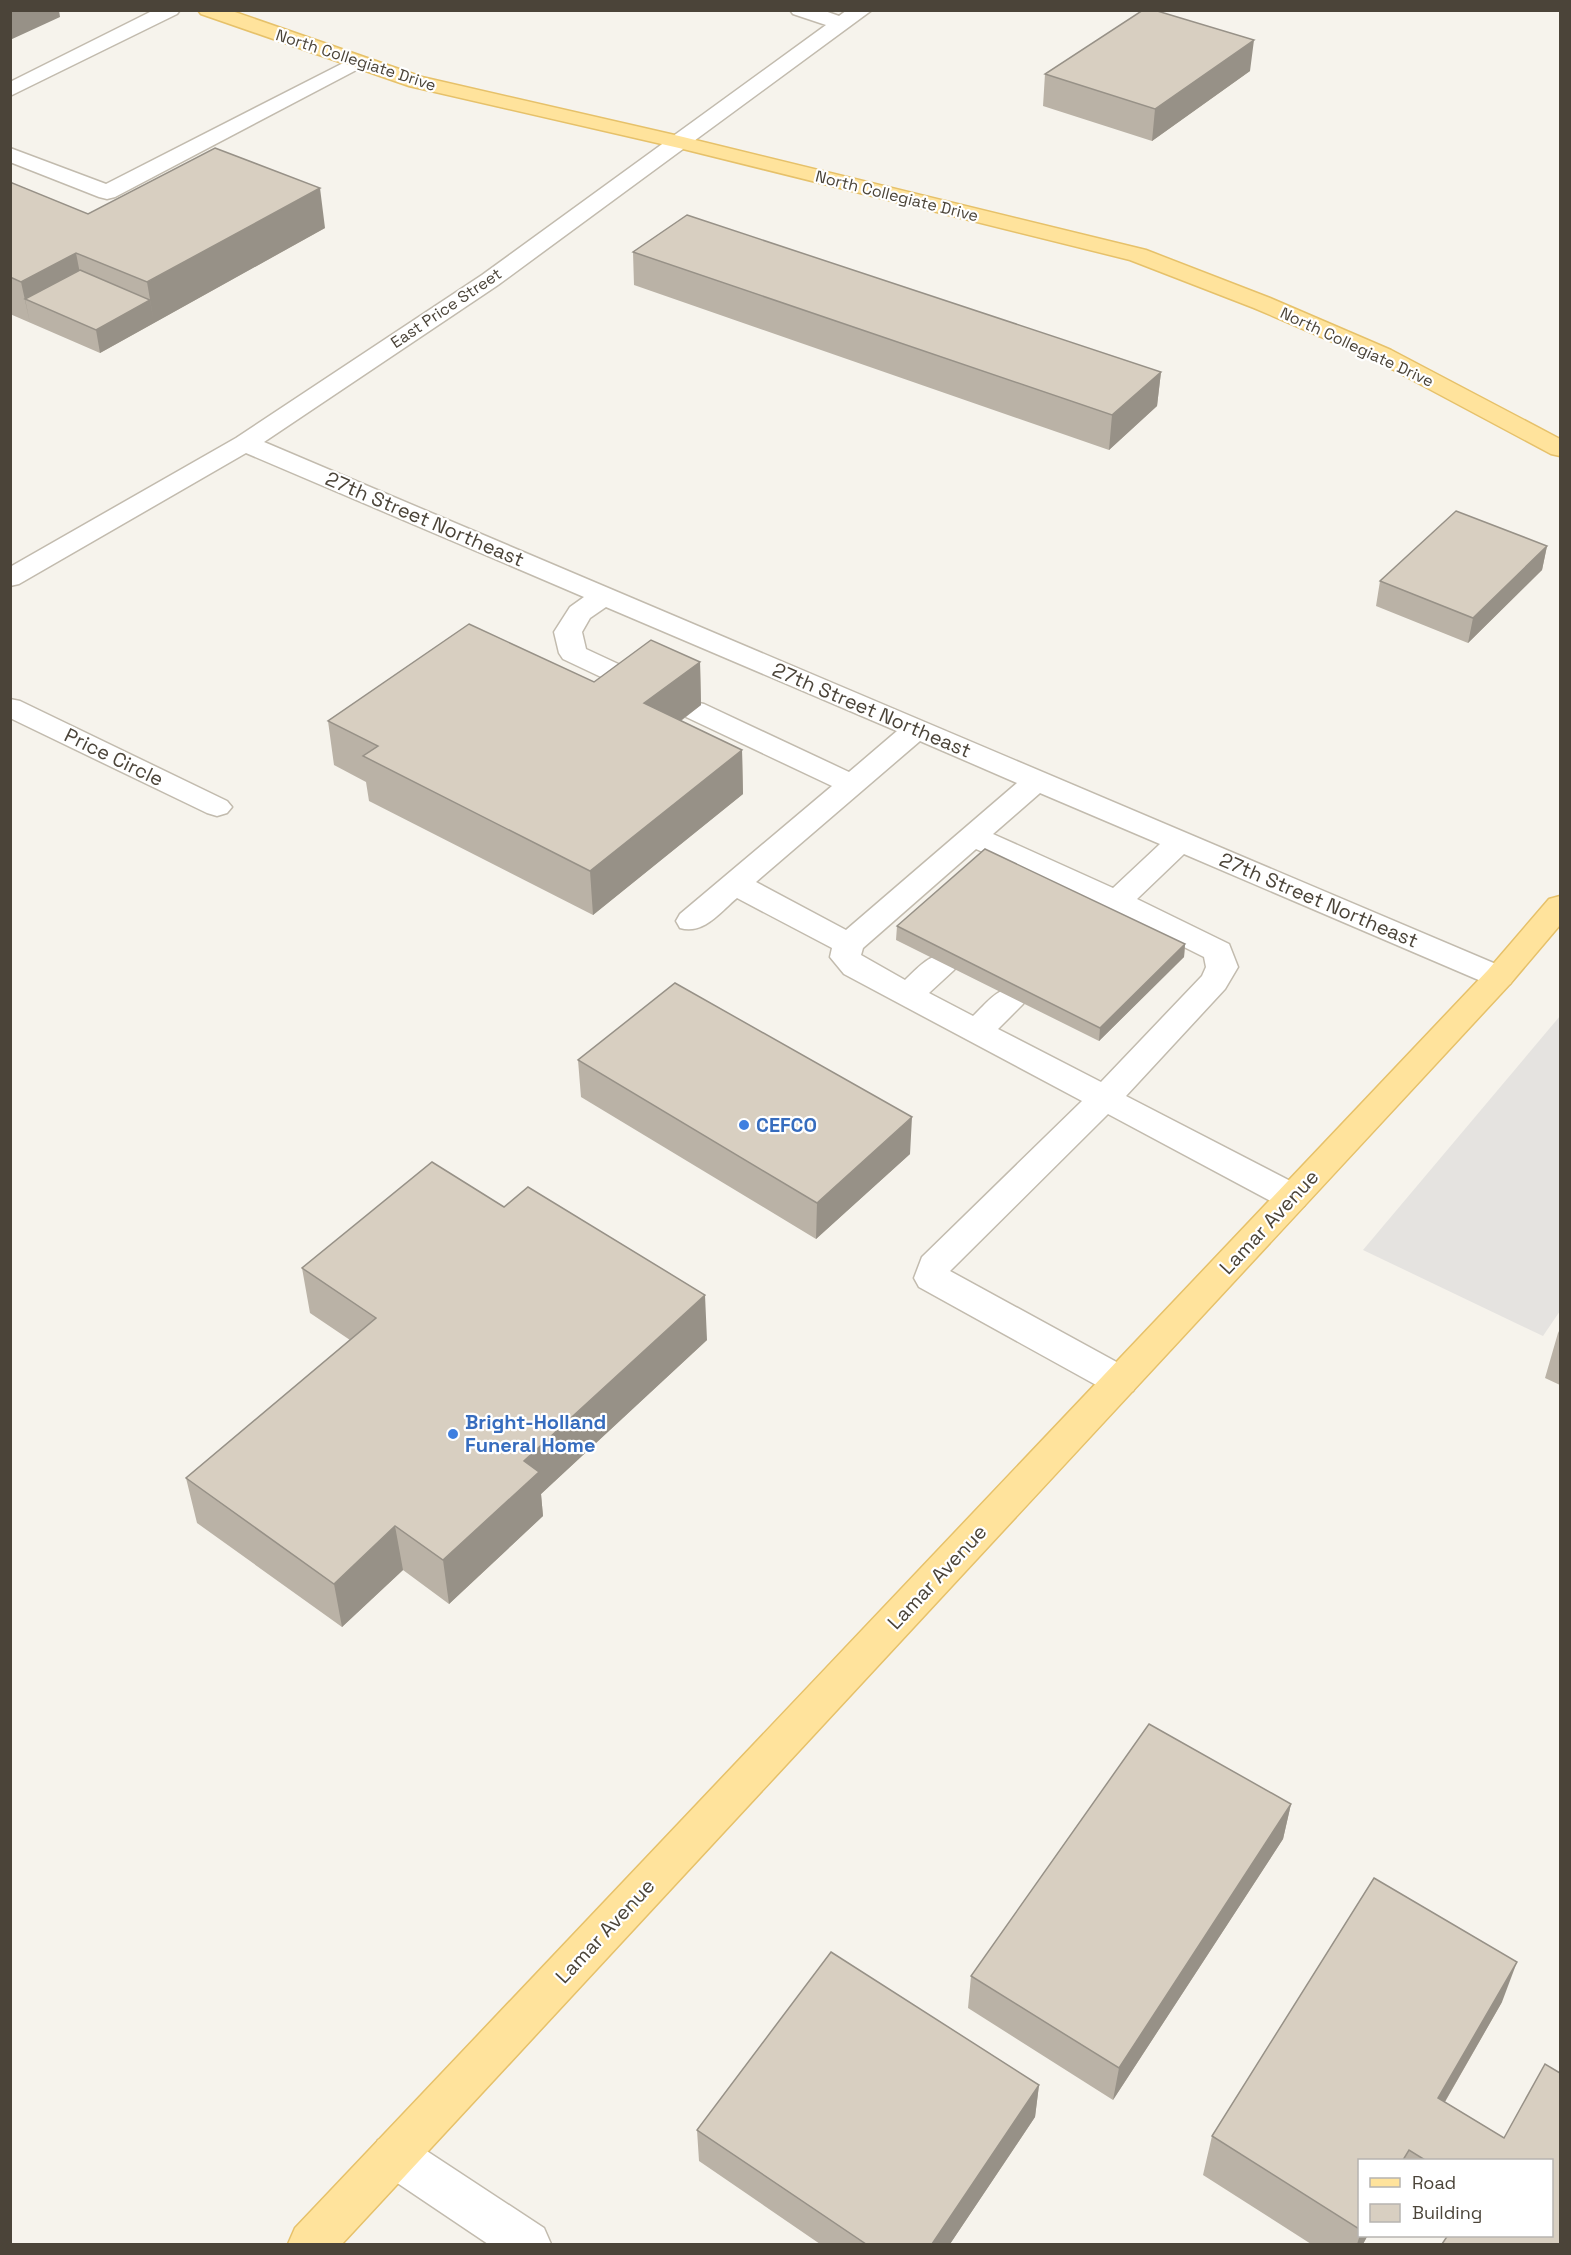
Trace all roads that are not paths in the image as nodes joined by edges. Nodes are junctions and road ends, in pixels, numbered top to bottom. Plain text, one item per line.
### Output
1 (170, 10) edge
2 (208, 10) edge
3 (800, 10) edge
4 (862, 10) edge
5 (841, 23) junction
6 (357, 62) junction
7 (10, 90) edge
8 (678, 142) junction
9 (10, 154) edge
10 (245, 443) junction
11 (1560, 449) edge
12 (10, 578) edge
13 (604, 595) junction
14 (647, 688) edge
15 (10, 707) edge
16 (694, 710) edge
17 (917, 729) junction
18 (1037, 780) junction
19 (852, 784) junction
20 (217, 807) dead end
21 (974, 837) junction
22 (1180, 841) junction
23 (735, 884) junction
24 (1560, 906) edge
25 (1108, 909) junction
26 (691, 921) dead end
27 (849, 944) junction
28 (943, 963) edge
29 (1499, 977) junction
30 (907, 995) junction
31 (1012, 997) edge
32 (976, 1031) junction
33 (1105, 1098) junction
34 (1292, 1197) junction
35 (1120, 1381) junction
36 (394, 2156) junction
37 (311, 2244) edge
38 (528, 2244) edge

1 - 7 street
2 - 6 main road, North Collegiate Drive
3 - 5 street
4 - 5 street, East Price Street
5 - 8 street, East Price Street
6 - 8 main road, North Collegiate Drive
6 - 9 street
8 - 10 street, East Price Street
8 - 11 main road, North Collegiate Drive
10 - 12 street, East Price Street
10 - 13 street, 27th Street Northeast
13 - 14 street
13 - 17 street, 27th Street Northeast
15 - 20 street, Price Circle
16 - 19 street
17 - 18 street, 27th Street Northeast
17 - 19 street
18 - 21 street
18 - 22 street, 27th Street Northeast
19 - 23 street
21 - 25 street
21 - 27 street
22 - 25 street
22 - 29 street, 27th Street Northeast
23 - 26 street
23 - 27 street
24 - 29 main road, Lamar Avenue
25 - 33 street
27 - 30 street
28 - 30 street
29 - 34 main road, Lamar Avenue
30 - 32 street
31 - 32 street
32 - 33 street
33 - 34 street
33 - 35 street
34 - 35 main road, Lamar Avenue
35 - 36 main road, Lamar Avenue
36 - 37 main road, Lamar Avenue
36 - 38 street

